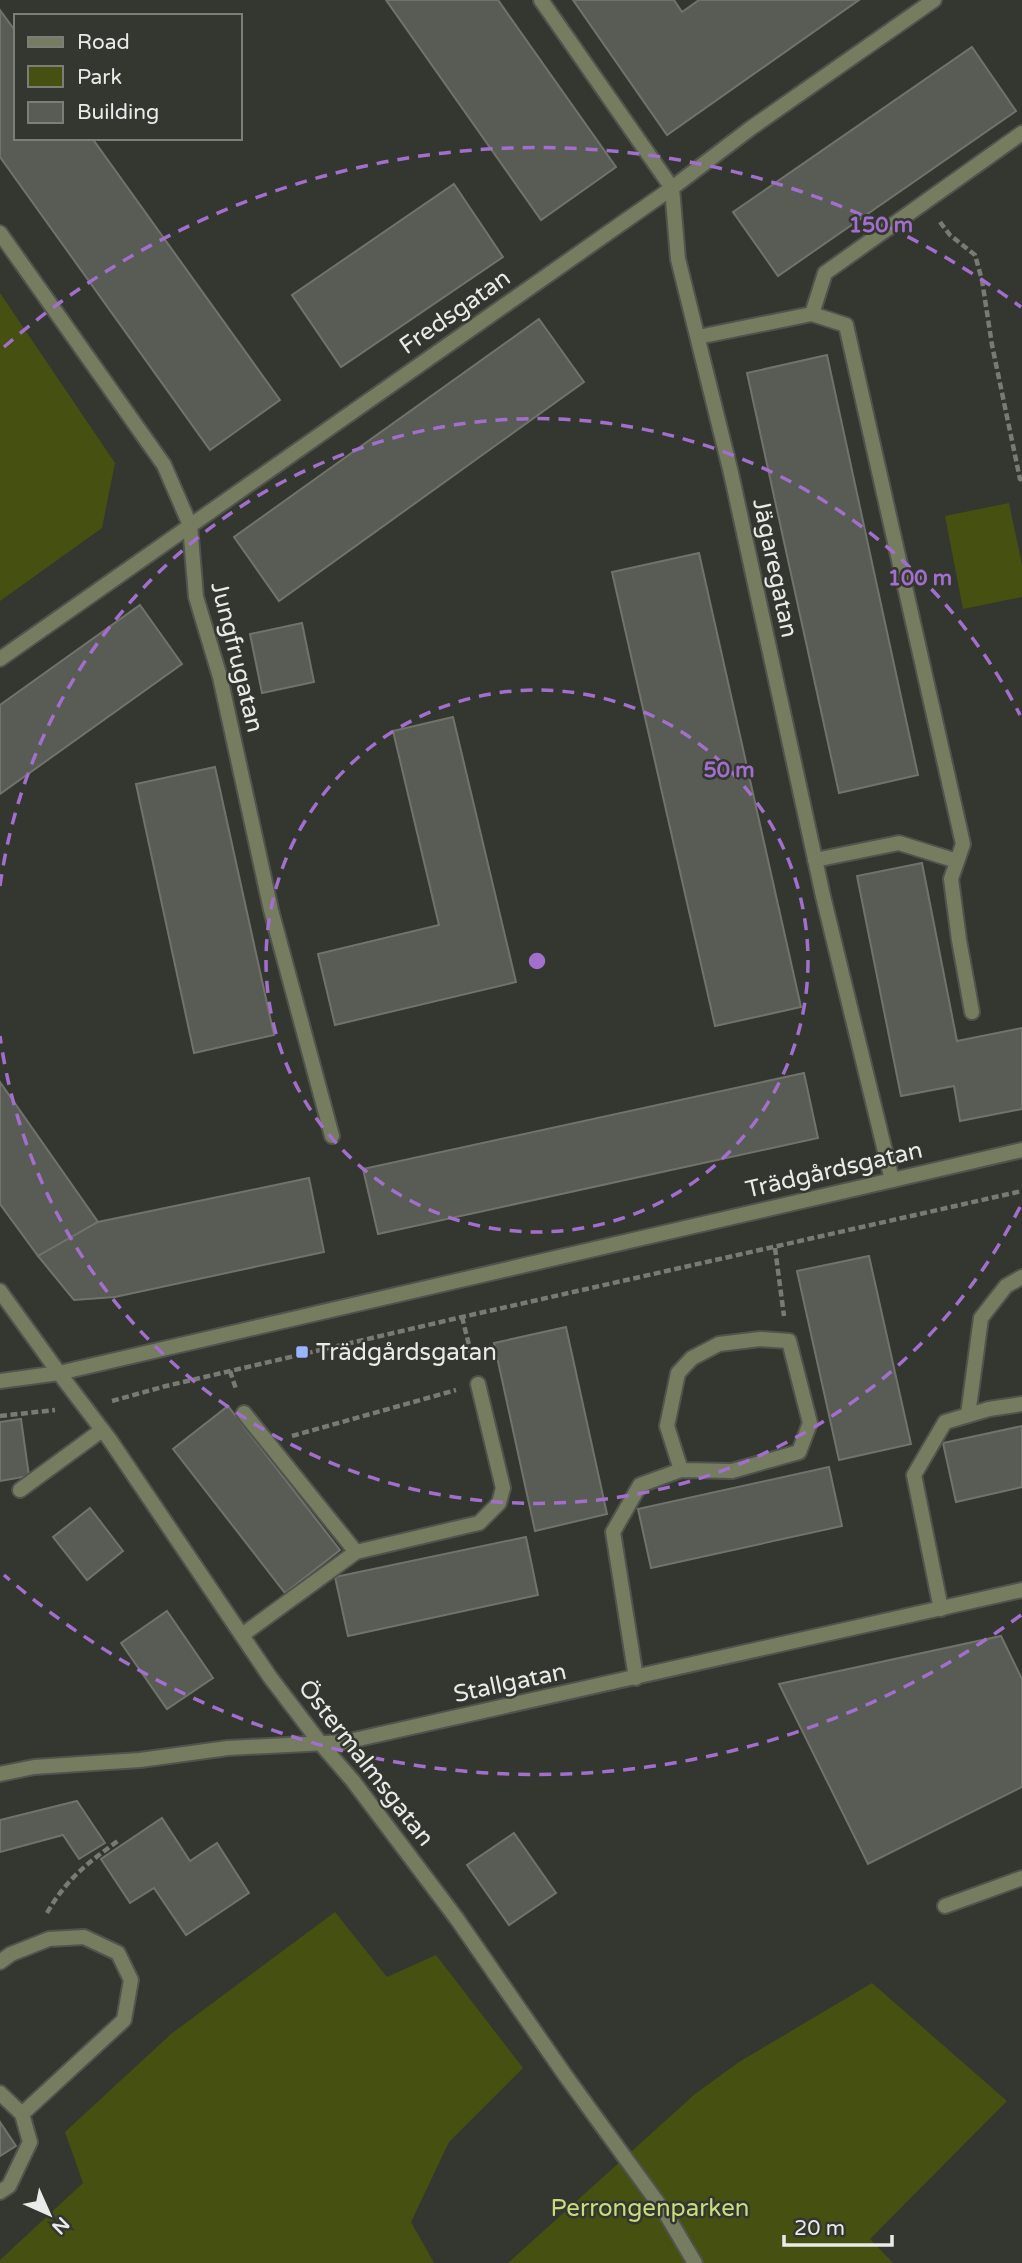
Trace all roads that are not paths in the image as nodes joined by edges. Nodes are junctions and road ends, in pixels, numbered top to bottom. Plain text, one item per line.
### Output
1 (541, 0) edge
2 (934, 0) edge
3 (1022, 133) edge
4 (672, 188) junction
5 (0, 233) edge
6 (812, 314) junction
7 (698, 337) junction
8 (190, 526) junction
9 (0, 659) edge
10 (815, 860) junction
11 (957, 861) junction
12 (972, 1012) dead end
13 (332, 1136) dead end
14 (1022, 1150) edge
15 (892, 1180) junction
16 (1022, 1277) edge
17 (0, 1290) edge
18 (59, 1373) junction
19 (0, 1381) edge
20 (478, 1384) road end
21 (1022, 1404) edge
22 (244, 1413) dead end
23 (968, 1415) junction
24 (102, 1430) junction
25 (681, 1470) junction
26 (20, 1490) dead end
27 (356, 1552) junction
28 (1022, 1590) edge
29 (941, 1609) junction
30 (242, 1635) junction
31 (636, 1678) junction
32 (321, 1745) junction
33 (0, 1774) edge
34 (1022, 1878) edge
35 (945, 1906) dead end
36 (0, 1962) edge
37 (0, 2093) edge
38 (22, 2113) junction
39 (0, 2192) edge
40 (695, 2263) edge

1 - 4 street
2 - 4 street, Fredsgatan
3 - 6 street
4 - 7 street, Jägaregatan
4 - 8 street, Fredsgatan
5 - 8 street, Jungfrugatan
6 - 7 street
6 - 11 street
7 - 10 street, Jägaregatan
8 - 9 street, Fredsgatan
8 - 13 street, Jungfrugatan
10 - 11 street
10 - 15 street, Jägaregatan
11 - 12 street
14 - 15 street, Trädgårdsgatan
15 - 18 street, Trädgårdsgatan
16 - 23 street
17 - 18 street, Östermalmsgatan
18 - 19 street, Trädgårdsgatan
18 - 24 street, Östermalmsgatan
20 - 27 street
21 - 23 street
22 - 27 street
23 - 29 street
24 - 26 street
24 - 30 street, Östermalmsgatan
25 - 25 street
25 - 31 street
27 - 30 street
28 - 29 street, Stallgatan
29 - 31 street, Stallgatan
30 - 32 street, Östermalmsgatan
31 - 32 street, Stallgatan
32 - 33 street, Stallgatan
32 - 40 street, Östermalmsgatan
34 - 35 street
36 - 38 street
37 - 38 street
38 - 39 street

